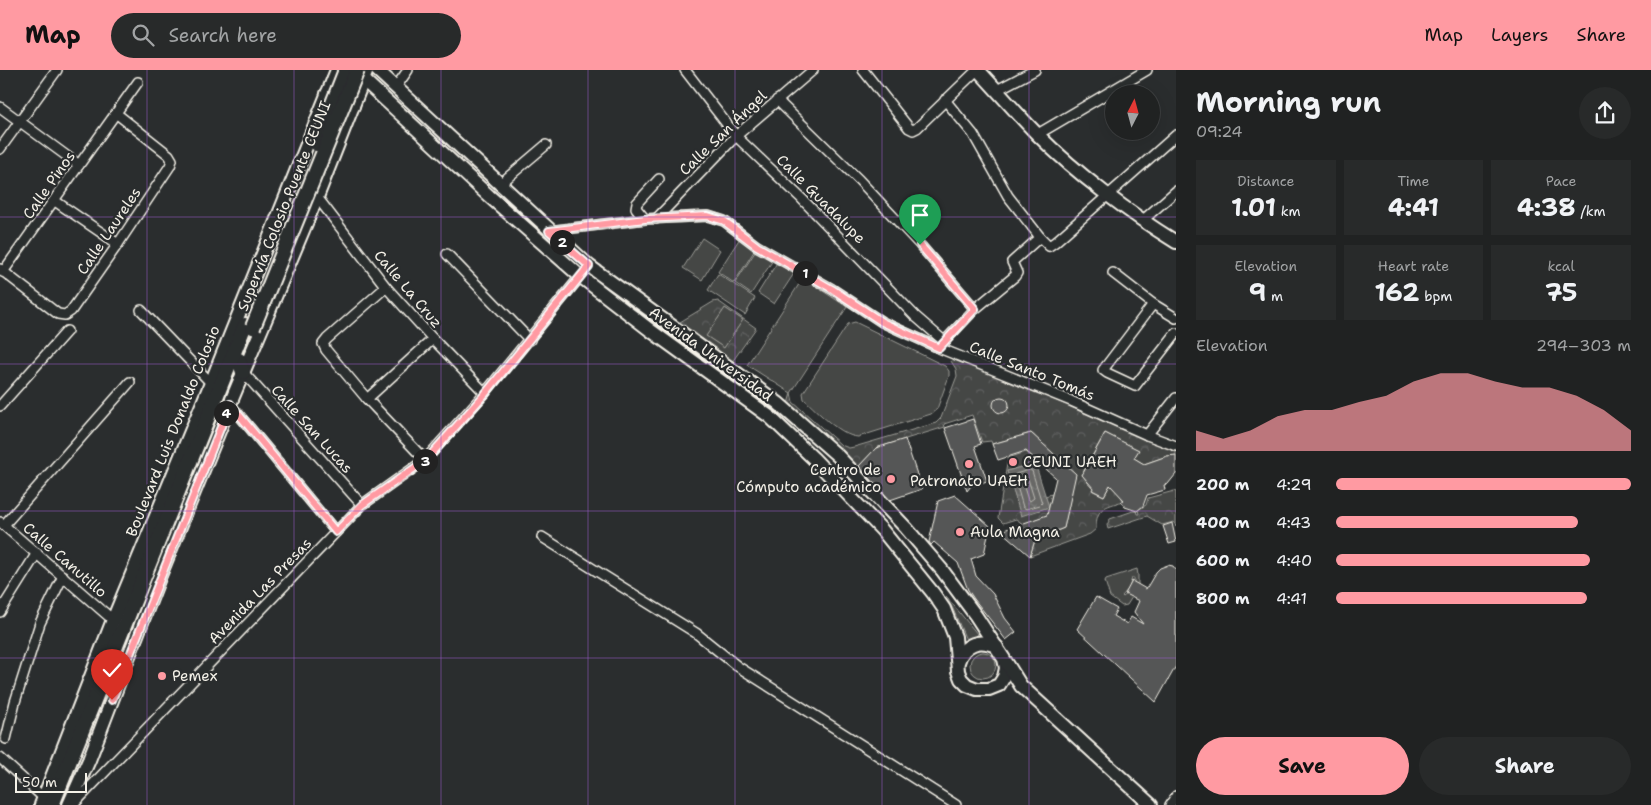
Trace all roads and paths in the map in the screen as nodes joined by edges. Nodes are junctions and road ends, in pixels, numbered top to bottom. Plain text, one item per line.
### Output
1 (56, 70) edge
2 (337, 70) edge
3 (346, 70) edge
4 (353, 70) edge
5 (377, 70) edge
6 (408, 70) edge
7 (684, 70) edge
8 (813, 70) edge
9 (863, 70) edge
10 (978, 70) edge
11 (1035, 70) edge
12 (1147, 70) edge
13 (362, 73) edge
14 (138, 82) dead end
15 (396, 87) junction
16 (997, 90) junction
17 (328, 94) junction
18 (777, 100) junction
19 (945, 100) junction
20 (352, 106) junction
21 (0, 107) edge
22 (117, 114) junction
23 (20, 120) junction
24 (1038, 134) junction
25 (1176, 135) edge
26 (736, 136) junction
27 (546, 145) dead end
28 (0, 149) edge
29 (80, 165) junction
30 (659, 179) dead end
31 (500, 184) junction
32 (1176, 191) edge
33 (1109, 195) junction
34 (317, 197) junction
35 (55, 201) junction
36 (645, 219) junction
37 (656, 219) junction
38 (1142, 221) junction
39 (549, 231) junction
40 (1040, 237) junction
41 (1176, 242) edge
42 (118, 244) junction
43 (447, 254) dead end
44 (589, 266) junction
45 (2, 271) edge
46 (1113, 273) dead end
47 (580, 276) junction
48 (386, 287) junction
49 (1153, 304) junction
50 (975, 309) junction
51 (142, 310) dead end
52 (1176, 318) edge
53 (249, 326) junction
54 (67, 331) dead end
55 (1176, 334) edge
56 (433, 340) junction
57 (530, 340) junction
58 (942, 345) junction
59 (238, 362) junction
60 (219, 363) junction
61 (130, 382) dead end
62 (211, 383) junction
63 (485, 394) junction
64 (367, 398) junction
65 (1176, 398) edge
66 (230, 404) junction
67 (0, 406) edge
68 (1147, 435) junction
69 (1176, 446) edge
70 (426, 460) junction
71 (362, 505) junction
72 (2, 523) edge
73 (336, 532) junction
74 (542, 536) dead end
75 (37, 553) junction
76 (63, 576) junction
77 (0, 612) edge
78 (113, 620) junction
79 (997, 647) junction
80 (1004, 659) junction
81 (958, 664) junction
82 (999, 684) junction
83 (1032, 697) junction
84 (6, 739) dead end
85 (0, 758) edge
86 (1176, 796) edge
87 (46, 803) edge
88 (60, 805) edge
89 (71, 805) edge
90 (956, 805) edge
91 (1151, 805) edge
92 (1170, 805) edge

1 - 23 street
2 - 17 street, Boulevard Luis Donaldo Colosio
3 - 53 main road, Supervía Colosio Puente CEUNI, bridge
4 - 13 street, Avenida Universidad
5 - 15 street, Avenida Universidad
6 - 15 street
7 - 26 street, Calle Guadalupe
8 - 18 street, Calle San Ángel
9 - 19 street
10 - 16 street
10 - 19 street
11 - 16 street
12 - 24 street
13 - 20 street
13 - 47 street, Avenida Universidad
13 - 53 main road, Supervía Colosio Puente CEUNI, bridge
14 - 22 street, Calle Pinos
15 - 31 street, Avenida Universidad
16 - 24 street
17 - 20 main road
17 - 60 street, Boulevard Luis Donaldo Colosio
18 - 26 street, Calle San Ángel
18 - 50 street
19 - 40 street
20 - 34 street
21 - 23 street
22 - 29 street, Calle Pinos
22 - 42 street, Calle Laureles
23 - 28 street
23 - 29 street
24 - 33 street
25 - 33 street
26 - 37 street, Calle San Ángel
26 - 58 street, Calle Guadalupe
27 - 31 street
29 - 35 street, Calle Pinos
30 - 36 street
31 - 39 street, Avenida Universidad
32 - 38 street
33 - 38 street
33 - 40 street
34 - 48 street, Calle La Cruz
34 - 59 street
35 - 42 street
35 - 45 street, Calle Pinos
36 - 37 street, Calle Santo Tomás
36 - 39 street, Calle Santo Tomás
37 - 58 street, Calle Santo Tomás
38 - 41 street
39 - 44 street, Avenida Universidad
40 - 50 street
42 - 45 street, Calle Laureles
43 - 57 street
44 - 47 street, Avenida Las Presas
44 - 79 street, Avenida Universidad
46 - 49 street
47 - 57 street, Avenida Las Presas
47 - 81 street, Avenida Universidad
48 - 56 street, Calle La Cruz
48 - 64 street
49 - 52 street
49 - 55 street
50 - 58 street
51 - 62 street
53 - 59 main road
54 - 67 street
56 - 63 street, Calle La Cruz
56 - 64 street
57 - 63 street, Avenida Las Presas
58 - 68 street, Calle Santo Tomás
59 - 60 main road
59 - 66 street
59 - 71 street, Calle San Lucas
59 - 87 main road
59 - 88 main road
60 - 62 street, Boulevard Luis Donaldo Colosio
61 - 72 street
62 - 78 street, Boulevard Luis Donaldo Colosio
63 - 70 street, Avenida Las Presas
64 - 70 street
65 - 68 street
66 - 73 street
66 - 89 street
68 - 69 street, Calle Santo Tomás
70 - 71 street, Avenida Las Presas
71 - 73 street, Avenida Las Presas
72 - 75 street, Calle Canutillo
73 - 89 street, Avenida Las Presas
74 - 90 street
75 - 76 street, Calle Canutillo
75 - 77 street
76 - 78 street, Calle Canutillo
76 - 84 street
78 - 87 street, Boulevard Luis Donaldo Colosio
79 - 80 street, Avenida Universidad
79 - 81 street
80 - 82 street
80 - 83 street, Avenida Universidad
81 - 82 street, Avenida Universidad
82 - 83 street, Avenida Universidad
83 - 91 street, Avenida Universidad
85 - 87 street
86 - 92 street

